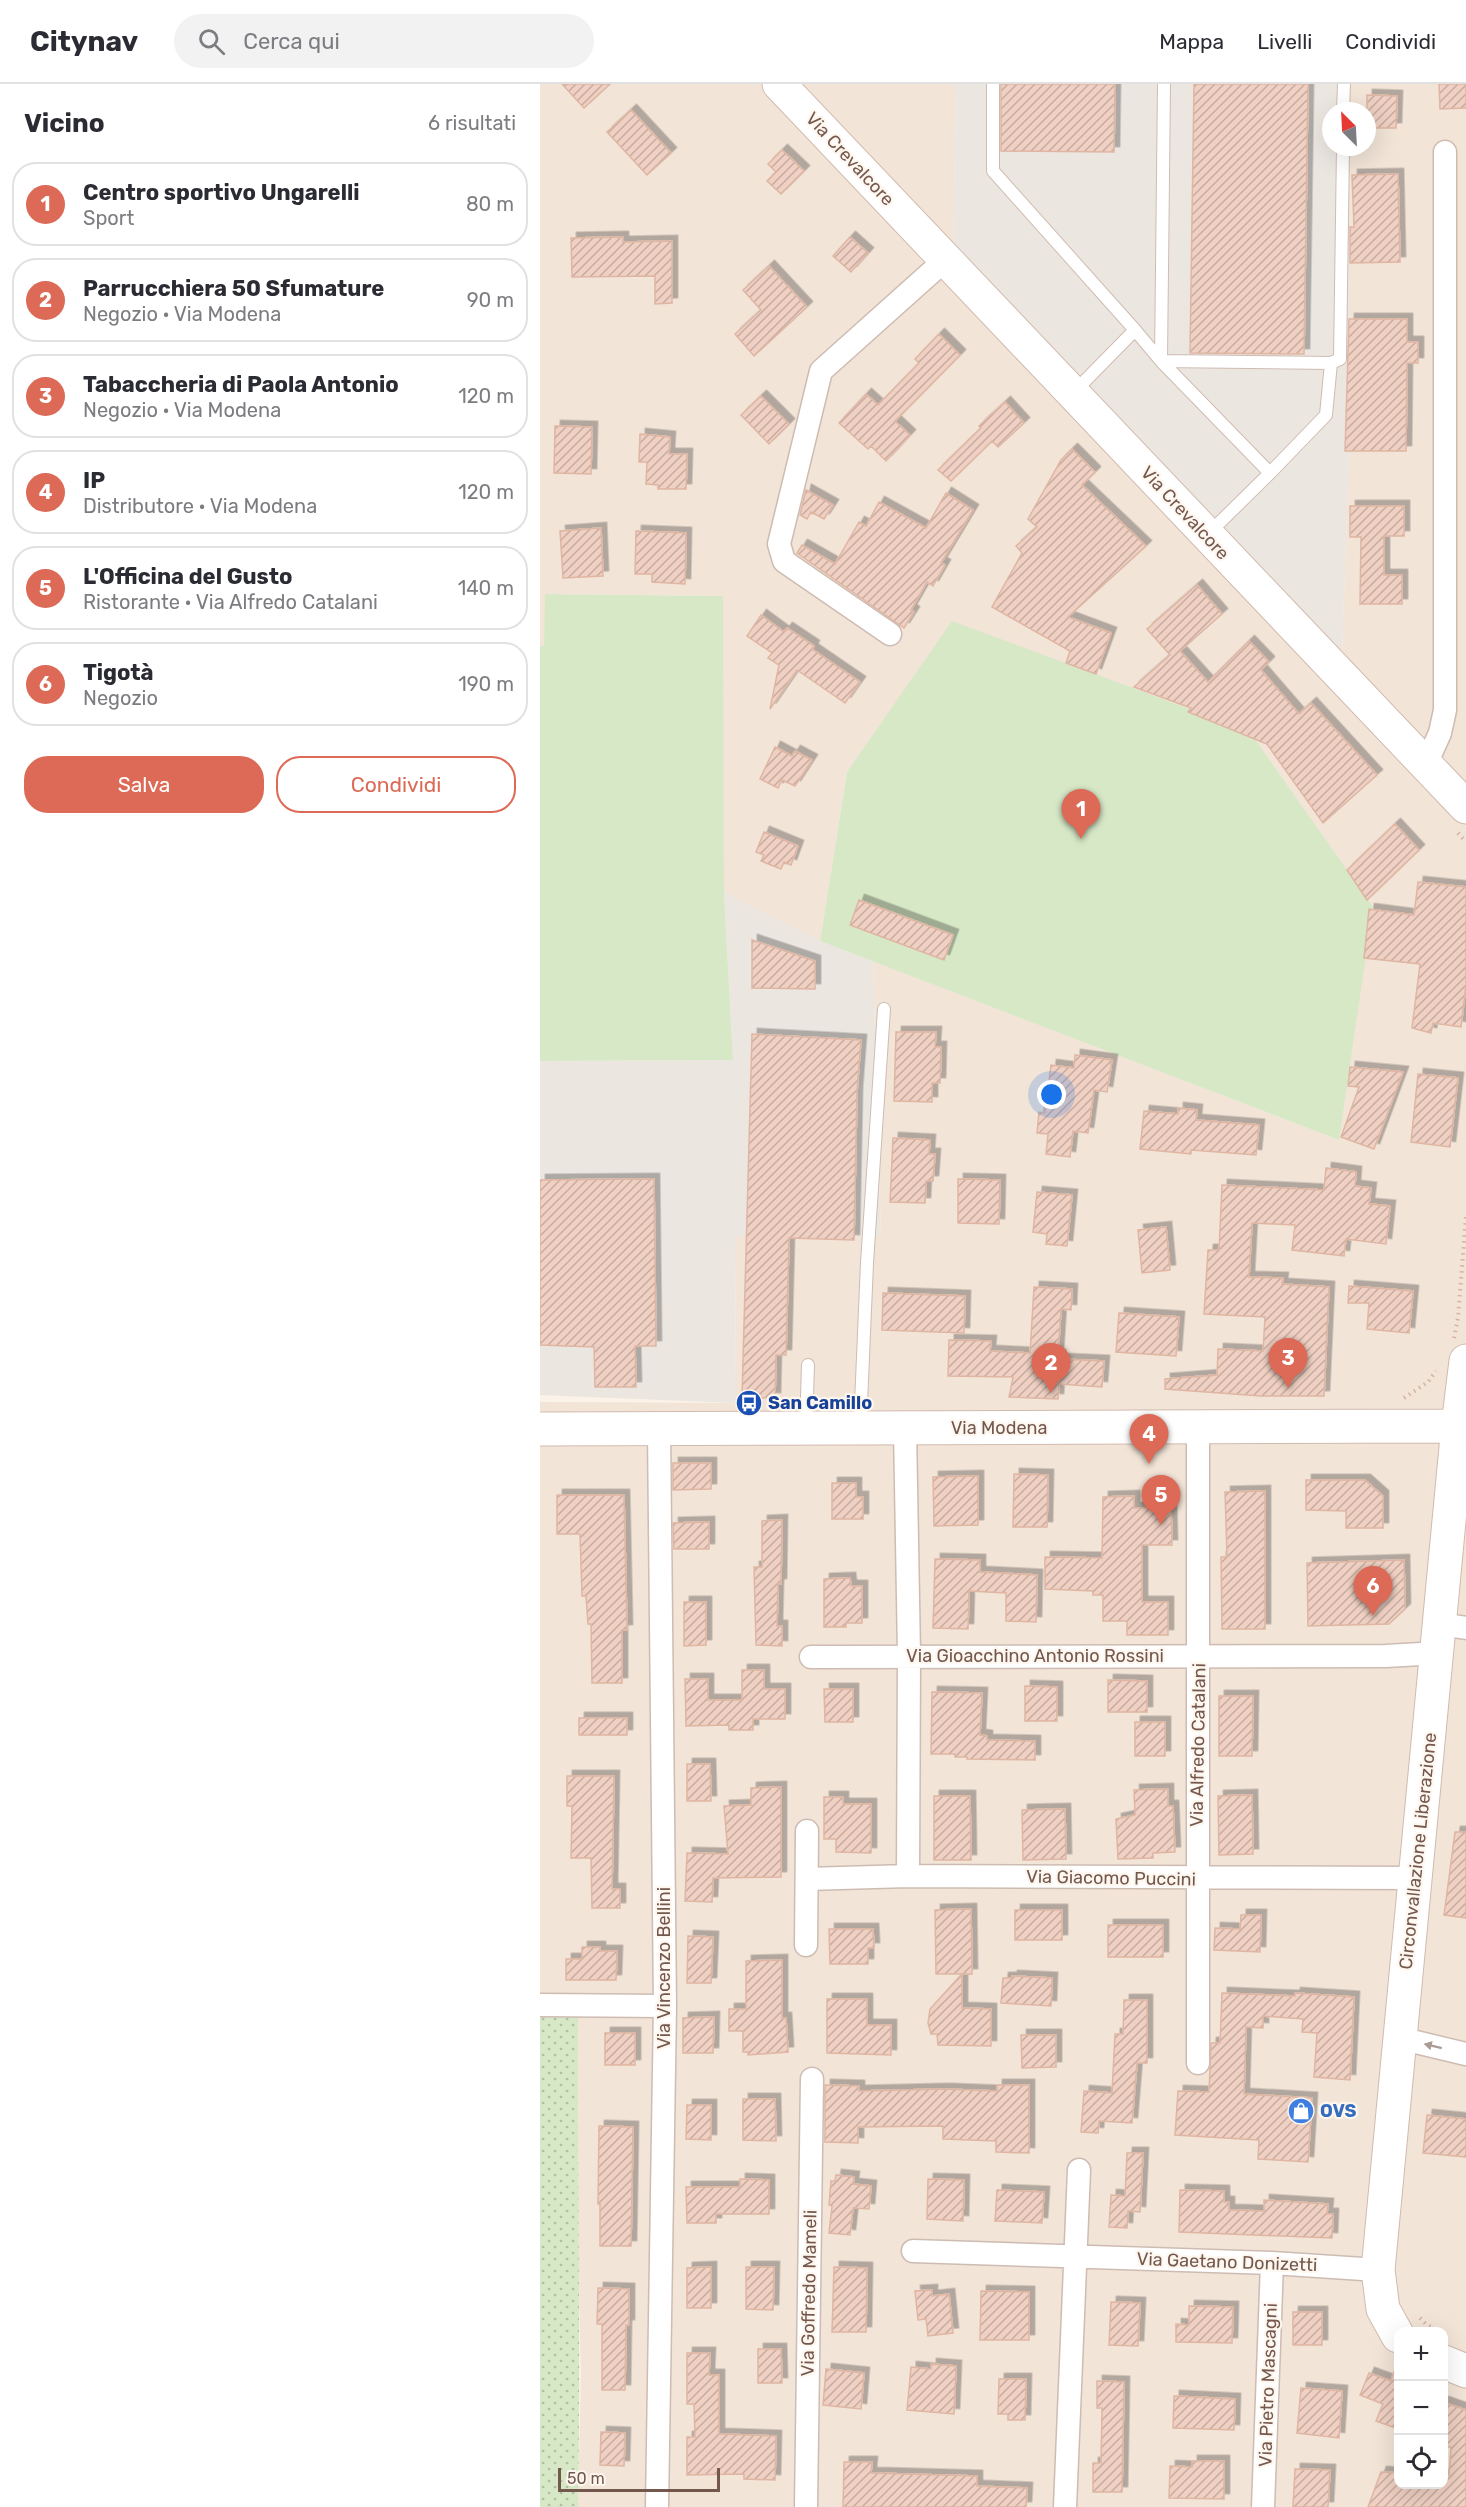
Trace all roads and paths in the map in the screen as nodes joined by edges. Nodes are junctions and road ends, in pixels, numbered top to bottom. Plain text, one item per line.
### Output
1 (779, 84) edge
2 (993, 84) edge
3 (1164, 84) edge
4 (1344, 84) edge
5 (1343, 102) edge
6 (1445, 152) dead end
7 (1343, 156) edge
8 (945, 260) junction
9 (1135, 330) junction
10 (1161, 361) junction
11 (1331, 363) junction
12 (1072, 394) junction
13 (1270, 473) junction
14 (1207, 536) junction
15 (890, 634) dead end
16 (1426, 764) junction
17 (1466, 807) edge
18 (884, 1009) dead end
19 (1466, 1217) edge
20 (1453, 1356) edge
21 (807, 1365) dead end
22 (1402, 1399) dead end
23 (1462, 1427) edge
24 (905, 1428) junction
25 (1198, 1428) junction
26 (540, 1429) edge
27 (659, 1429) junction
28 (860, 1429) junction
29 (806, 1430) junction
30 (1448, 1635) edge
31 (909, 1655) junction
32 (811, 1657) dead end
33 (1200, 1657) junction
34 (807, 1831) dead end
35 (908, 1876) junction
36 (807, 1878) junction
37 (1415, 1878) junction
38 (1196, 1879) junction
39 (806, 1945) dead end
40 (540, 2005) edge
41 (665, 2006) junction
42 (1399, 2038) junction
43 (1466, 2054) edge
44 (1198, 2063) dead end
45 (812, 2079) dead end
46 (1079, 2170) dead end
47 (913, 2251) dead end
48 (1075, 2257) junction
49 (1272, 2263) junction
50 (1378, 2270) junction
51 (1394, 2329) edge
52 (1448, 2364) edge
53 (1466, 2371) edge
54 (657, 2507) edge
55 (806, 2507) edge
56 (1065, 2507) edge
57 (1263, 2507) edge

1 - 8 main road, Via Crevalcore
2 - 9 lane
3 - 10 lane
4 - 5 lane
6 - 16 street
7 - 11 lane
8 - 12 main road, Via Crevalcore
8 - 15 street
9 - 10 lane
9 - 12 lane
10 - 11 lane
10 - 13 lane
11 - 13 lane
12 - 14 main road, Via Crevalcore
13 - 14 lane
14 - 16 main road, Via Crevalcore
16 - 17 main road, Via Crevalcore
18 - 28 lane
19 - 20 path
20 - 22 path
20 - 23 main road, Circonvallazione Liberazione
21 - 29 lane
23 - 25 main road, Via Modena
23 - 30 main road, Circonvallazione Liberazione
24 - 25 main road, Via Modena
24 - 28 main road, Via Modena
24 - 31 street
25 - 33 street, Via Alfredo Catalani
26 - 27 main road, Via Modena
27 - 29 main road, Via Modena
27 - 41 street, Via Vincenzo Bellini
28 - 29 main road, Via Modena
30 - 33 street, Via Gioacchino Antonio Rossini
30 - 37 main road, Circonvallazione Liberazione
31 - 32 street, Via Gioacchino Antonio Rossini
31 - 33 street, Via Gioacchino Antonio Rossini
31 - 35 street
33 - 38 street, Via Alfredo Catalani
34 - 36 street
35 - 36 street, Via Giacomo Puccini
35 - 38 street, Via Giacomo Puccini
36 - 39 street
37 - 38 street, Via Giacomo Puccini
37 - 42 main road, Circonvallazione Liberazione
38 - 44 street, Via Alfredo Catalani
40 - 41 street
41 - 54 street, Via Vincenzo Bellini
43 -> 42 street
42 - 50 main road, Circonvallazione Liberazione
45 - 55 street, Via Goffredo Mameli
46 - 48 street
47 - 48 street, Via Gaetano Donizetti
48 - 49 street, Via Gaetano Donizetti
48 - 56 street
49 - 50 street, Via Gaetano Donizetti
49 - 57 street, Via Pietro Mascagni
50 - 51 main road, Circonvallazione Liberazione
52 - 53 main road

